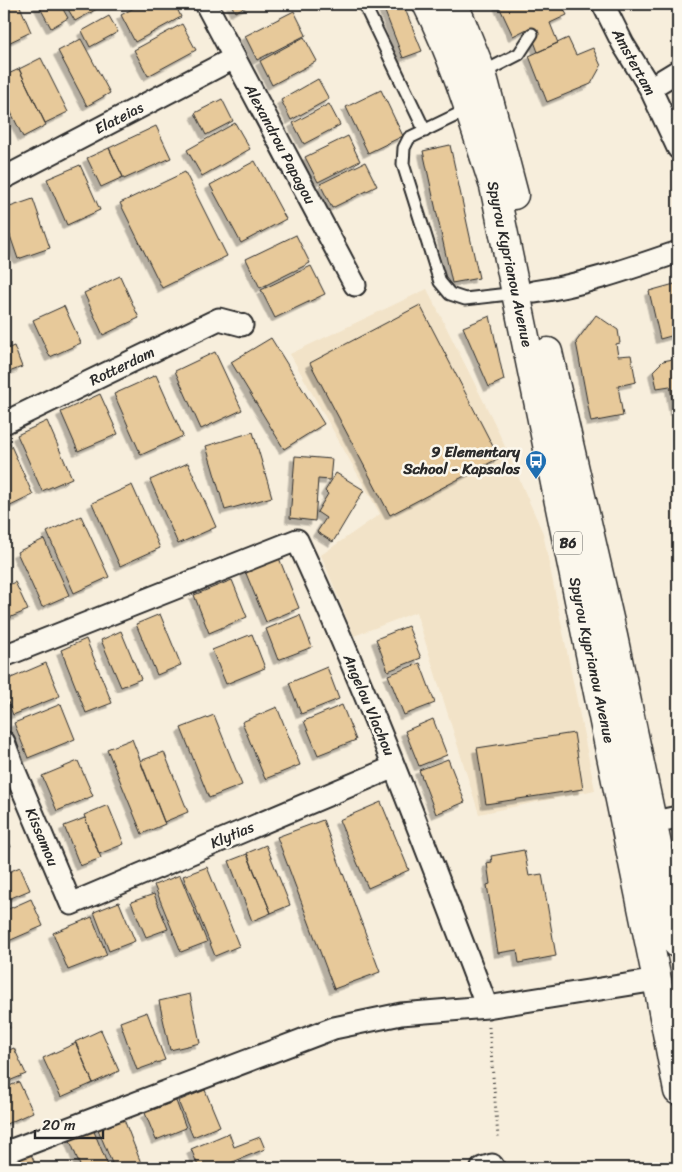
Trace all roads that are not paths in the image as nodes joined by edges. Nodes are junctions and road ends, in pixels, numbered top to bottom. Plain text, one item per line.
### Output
1 (206, 4) edge
2 (364, 4) edge
3 (427, 4) edge
4 (454, 4) edge
5 (603, 4) edge
6 (532, 34) dead end
7 (234, 58) junction
8 (678, 71) edge
9 (482, 73) junction
10 (650, 88) junction
11 (470, 109) junction
12 (425, 131) junction
13 (678, 148) edge
14 (4, 178) edge
15 (678, 252) edge
16 (355, 285) dead end
17 (526, 293) junction
18 (242, 325) dead end
19 (4, 422) edge
20 (4, 656) edge
21 (4, 742) edge
22 (394, 767) junction
23 (8, 769) edge
24 (666, 820) edge
25 (71, 904) joint
26 (678, 944) edge
27 (658, 980) junction
28 (487, 1007) junction
29 (678, 1091) edge
30 (4, 1153) edge
31 (482, 1168) edge
32 (494, 1168) edge

1 - 7 street, Alexandrou Papagou
2 - 12 lane
3 - 11 main road, Spyrou Kyprianou Avenue / B6
4 - 9 main road, Spyrou Kyprianou Avenue / B6
5 - 10 street, Amstertam
6 - 9 lane
7 - 14 street, Elateias
7 - 16 street, Alexandrou Papagou
8 - 10 street
9 - 17 main road, Spyrou Kyprianou Avenue / B6
10 - 13 street, Amstertam
11 - 12 lane
11 - 17 main road, Spyrou Kyprianou Avenue / B6
12 - 17 lane
15 - 17 street
17 - 24 main road, Spyrou Kyprianou Avenue / B6
17 - 27 main road, Spyrou Kyprianou Avenue / B6
18 - 19 street, Rotterdam
20 - 22 street, Angelou Vlachou
21 - 23 street, Kissamou
22 - 25 street, Klytias
22 - 28 street, Angelou Vlachou
23 - 25 street, Kissamou
24 - 26 main road, Spyrou Kyprianou Avenue / B6
27 - 28 street
27 - 29 main road, Spyrou Kyprianou Avenue / B6
28 - 30 street
31 - 32 street

